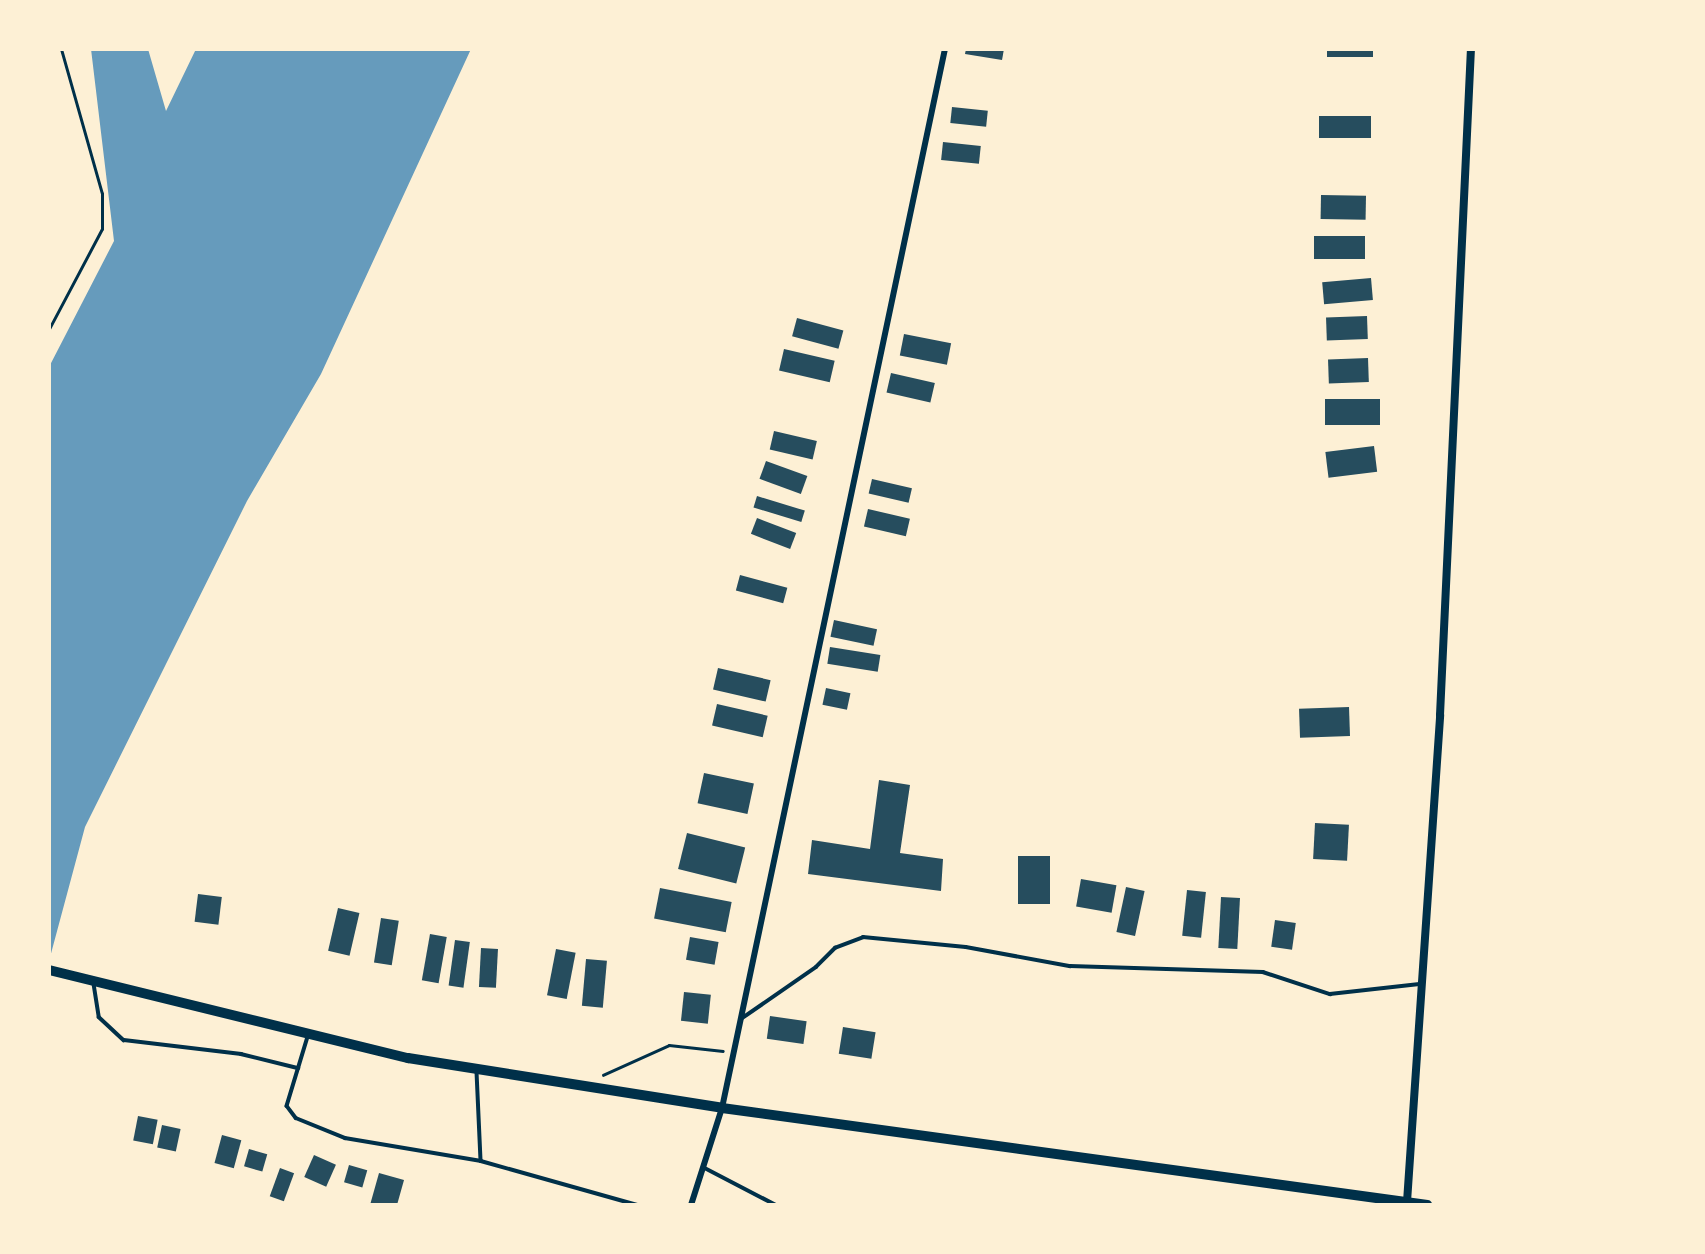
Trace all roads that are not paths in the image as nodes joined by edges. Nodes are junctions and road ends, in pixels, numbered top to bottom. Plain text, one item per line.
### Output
1 (945, 49) edge
2 (1471, 49) edge
3 (49, 970) edge
4 (94, 982) junction
5 (1423, 983) junction
6 (739, 1020) junction
7 (308, 1036) junction
8 (298, 1069) junction
9 (477, 1069) junction
10 (722, 1108) junction
11 (481, 1161) junction
12 (703, 1167) junction
13 (1406, 1204) edge
14 (638, 1205) edge
15 (691, 1205) edge
16 (776, 1205) edge
17 (1427, 1205) edge

1 - 6 street
2 - 5 street
3 - 4 main road
4 - 7 main road
4 - 8 lane
5 - 6 lane
5 - 13 street
6 - 10 street
7 - 8 lane
7 - 9 main road
8 - 11 lane
9 - 10 main road
9 - 11 lane
10 - 12 street
10 - 13 main road
11 - 14 lane
12 - 15 street
12 - 16 lane
13 - 17 main road

